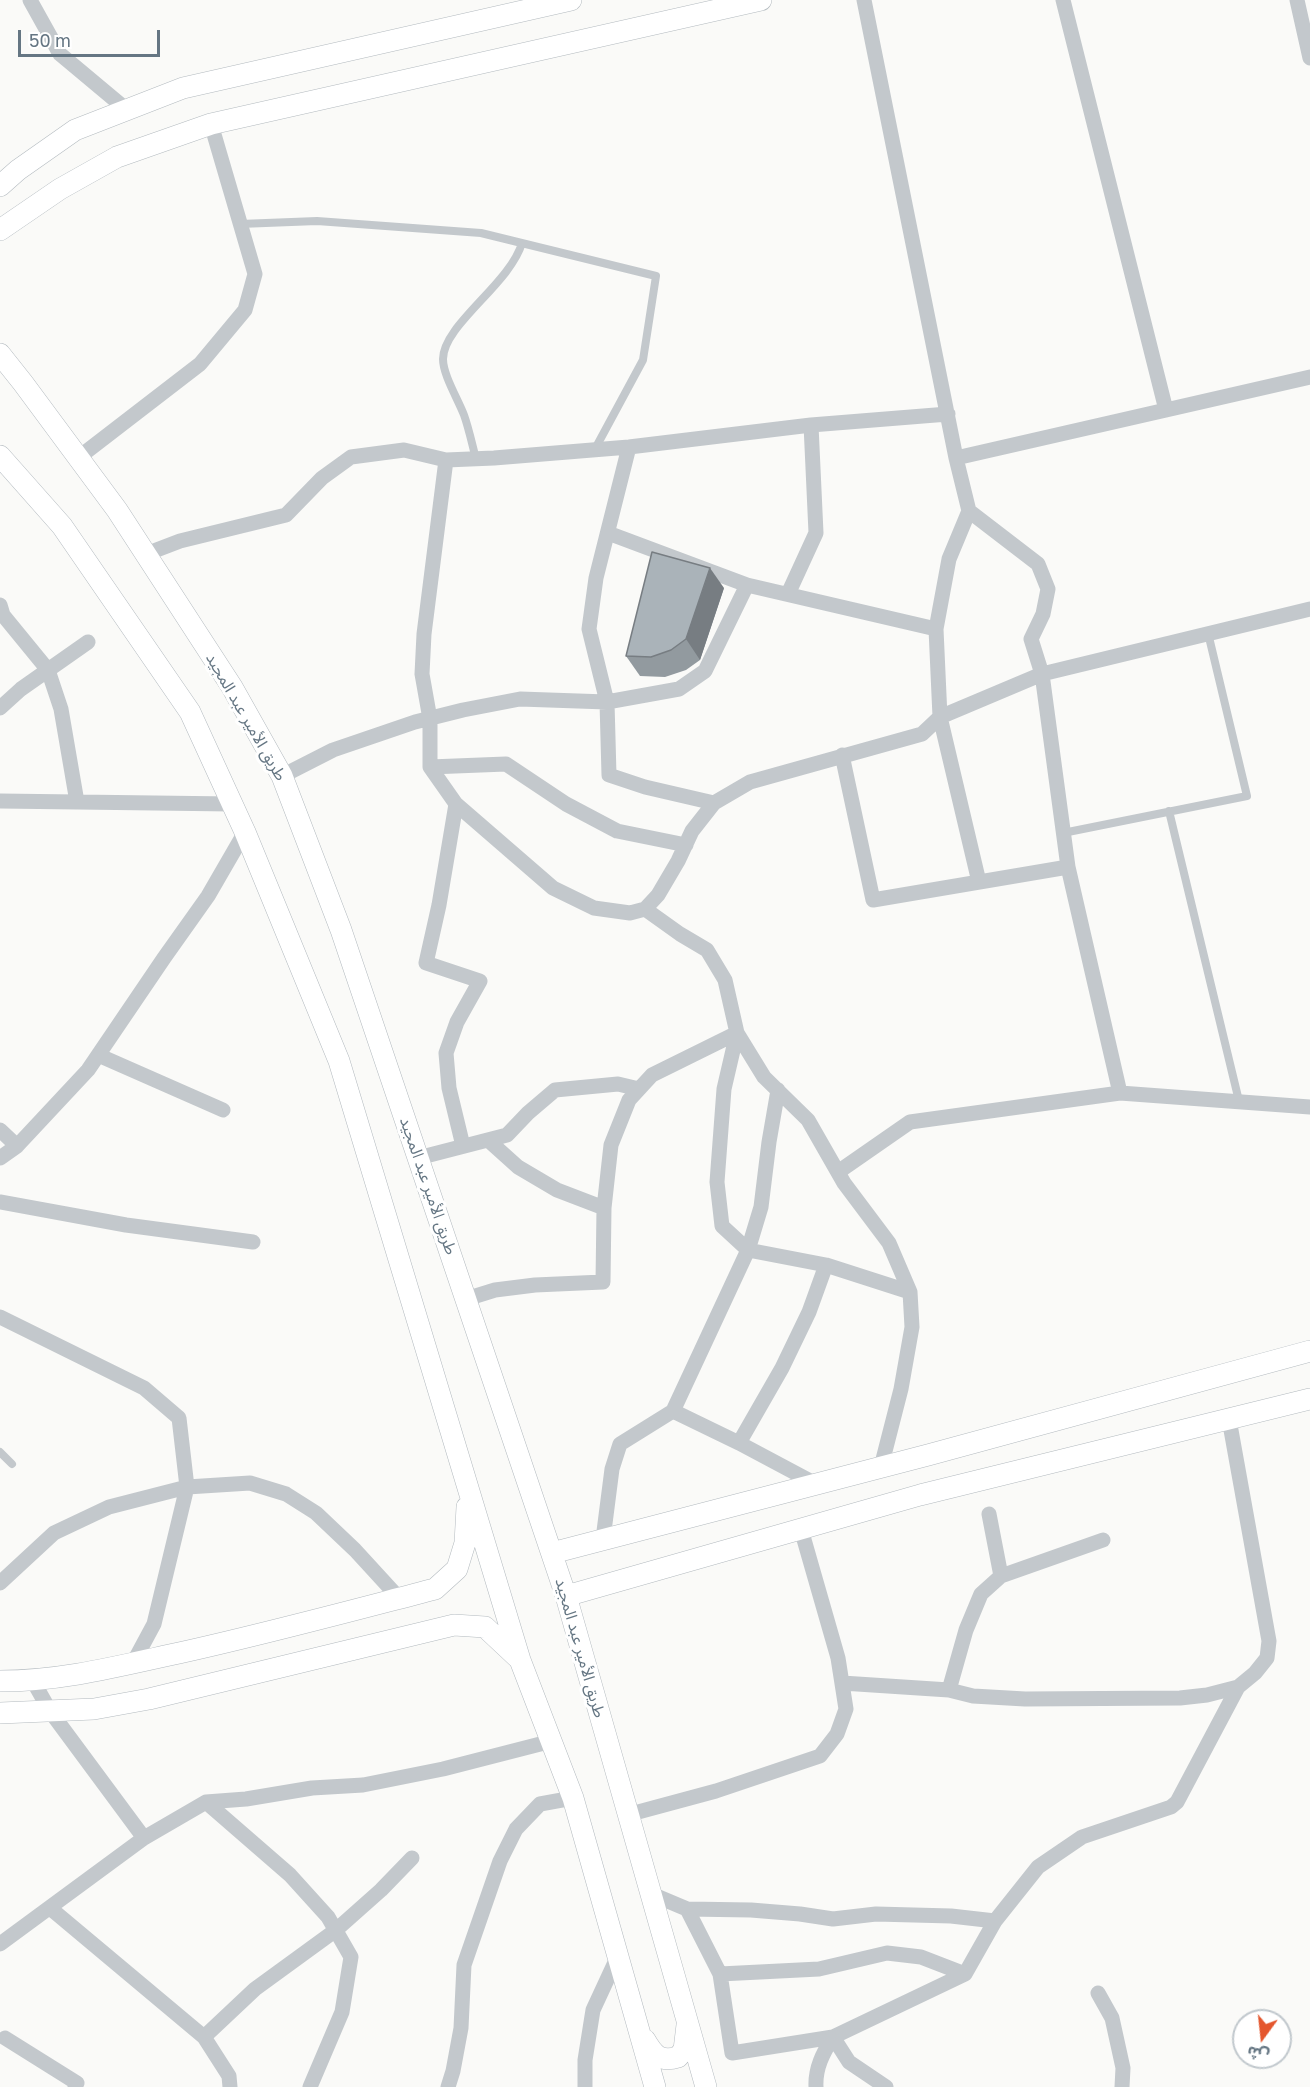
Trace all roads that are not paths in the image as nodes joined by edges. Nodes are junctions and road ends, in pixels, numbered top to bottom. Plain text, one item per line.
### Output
1 (30, 0) edge
2 (572, 0) edge
3 (761, 0) edge
4 (864, 0) edge
5 (1063, 0) edge
6 (1297, 0) edge
7 (1310, 58) edge
8 (127, 110) junction
9 (210, 124) junction
10 (0, 186) edge
11 (240, 224) junction
12 (0, 230) edge
13 (522, 243) junction
14 (0, 354) edge
15 (1310, 377) edge
16 (1166, 410) junction
17 (948, 414) junction
18 (811, 425) junction
19 (629, 447) junction
20 (594, 450) junction
21 (0, 456) edge
22 (78, 458) junction
23 (956, 458) junction
24 (476, 459) junction
25 (446, 460) junction
26 (969, 511) junction
27 (608, 533) junction
28 (146, 554) junction
29 (747, 585) junction
30 (788, 594) junction
31 (0, 605) edge
32 (1310, 609) edge
33 (936, 629) junction
34 (1208, 633) junction
35 (88, 642) dead end
36 (48, 670) junction
37 (1042, 674) junction
38 (606, 702) junction
39 (0, 708) edge
40 (940, 717) junction
41 (430, 718) junction
42 (842, 755) junction
43 (430, 767) junction
44 (282, 776) junction
45 (0, 801) edge
46 (77, 802) junction
47 (714, 803) junction
48 (232, 804) junction
49 (456, 804) junction
50 (1169, 811) junction
51 (245, 832) junction
52 (1063, 832) junction
53 (686, 845) junction
54 (1068, 867) junction
55 (979, 882) junction
56 (645, 909) junction
57 (737, 1033) junction
58 (98, 1056) junction
59 (639, 1089) junction
60 (778, 1090) junction
61 (1120, 1093) junction
62 (1239, 1102) junction
63 (1310, 1107) edge
64 (223, 1110) dead end
65 (0, 1130) edge
66 (488, 1140) junction
67 (17, 1146) junction
68 (463, 1146) junction
69 (0, 1158) edge
70 (418, 1158) junction
71 (838, 1172) junction
72 (0, 1202) edge
73 (604, 1208) junction
74 (253, 1242) dead end
75 (748, 1250) junction
76 (826, 1265) junction
77 (910, 1292) junction
78 (466, 1299) junction
79 (0, 1317) edge
80 (1310, 1351) edge
81 (1310, 1399) edge
82 (673, 1412) junction
83 (1229, 1419) junction
84 (738, 1443) junction
85 (0, 1452) edge
86 (12, 1464) dead end
87 (881, 1467) junction
88 (816, 1484) junction
89 (187, 1487) junction
90 (467, 1491) junction
91 (989, 1514) dead end
92 (801, 1529) junction
93 (603, 1539) junction
94 (1103, 1540) dead end
95 (552, 1553) junction
96 (1001, 1576) junction
97 (0, 1583) edge
98 (566, 1596) junction
99 (399, 1598) junction
100 (520, 1660) junction
101 (133, 1663) junction
102 (0, 1681) edge
103 (33, 1681) junction
104 (842, 1683) junction
105 (1238, 1687) junction
106 (949, 1690) junction
107 (50, 1712) junction
108 (0, 1713) edge
109 (552, 1741) junction
110 (573, 1798) junction
111 (206, 1802) junction
112 (627, 1815) junction
113 (144, 1838) junction
114 (412, 1858) dead end
115 (649, 1893) junction
116 (50, 1908) junction
117 (687, 1909) junction
118 (995, 1921) junction
119 (336, 1930) junction
120 (0, 1944) edge
121 (618, 1956) junction
122 (720, 1974) junction
123 (965, 1974) junction
124 (1098, 1993) dead end
125 (688, 2021) junction
126 (638, 2029) junction
127 (204, 2037) junction
128 (832, 2037) junction
129 (5, 2038) dead end
130 (75, 2087) edge
131 (230, 2087) edge
132 (310, 2087) edge
133 (448, 2087) edge
134 (585, 2087) edge
135 (655, 2087) edge
136 (706, 2087) edge
137 (816, 2087) edge
138 (886, 2087) edge
139 (1122, 2087) edge

1 - 8 street
2 - 8 main road
3 - 9 main road
4 - 17 street
5 - 16 street
6 - 7 street
8 - 10 main road
9 - 11 street
9 - 12 main road
11 - 13 lane
11 - 22 street
13 - 20 lane
13 - 24 lane
14 - 22 main road, طريق الأمير عبد المجيد
15 - 16 street
16 - 23 street
17 - 18 street
17 - 23 street
18 - 19 street
18 - 30 street
19 - 20 street
19 - 27 street
20 - 24 street
21 - 48 main road
22 - 28 main road, طريق الأمير عبد المجيد
23 - 26 street
24 - 25 street
25 - 28 street
25 - 41 street
26 - 33 street
26 - 37 street
27 - 29 street
27 - 38 street
28 - 44 main road, طريق الأمير عبد المجيد
29 - 30 street
29 - 38 street
30 - 33 street
31 - 36 street
32 - 34 street
33 - 40 street
34 - 37 street
34 - 50 lane
35 - 36 street
36 - 39 street
36 - 46 street
37 - 40 street
37 - 52 street
38 - 41 street
38 - 47 street
40 - 42 street
40 - 55 street
41 - 43 street
41 - 44 street
42 - 47 street
42 - 55 street
43 - 49 street
43 - 53 street
44 - 70 main road, طريق الأمير عبد المجيد
45 - 46 street
46 - 48 street
47 - 53 street
48 - 51 main road
49 - 56 street
49 - 68 street
50 - 52 lane
50 - 62 lane
51 - 58 street
51 - 90 main road
52 - 54 street
53 - 56 street
54 - 55 street
54 - 61 street
56 - 57 street
57 - 59 street
57 - 60 street
57 - 75 street
58 - 64 street
58 - 67 street
59 - 66 street
59 - 73 street
60 - 71 street
60 - 75 street
61 - 62 street
61 - 71 street
62 - 63 street
65 - 67 street
66 - 68 street
66 - 73 street
67 - 69 street
68 - 70 street
70 - 78 main road, طريق الأمير عبد المجيد
71 - 77 street
72 - 74 street
73 - 78 street
75 - 76 street
75 - 82 street
76 - 77 street
76 - 84 street
77 - 87 street
78 - 95 main road, طريق الأمير عبد المجيد
79 - 89 street
80 - 87 main road
81 - 83 main road
82 - 84 street
82 - 93 street
83 - 92 main road
83 - 105 street
84 - 88 street
85 - 86 lane
87 - 88 main road
88 - 93 main road
89 - 97 street
89 - 99 street
89 - 101 street
90 - 99 main road
90 - 100 main road
91 - 96 street
92 - 98 main road
92 - 104 street
93 - 95 main road
94 - 96 street
95 - 98 main road, طريق الأمير عبد المجيد
96 - 106 street
98 - 112 main road, طريق الأمير عبد المجيد
99 - 101 main road
100 - 107 main road
100 - 109 main road
101 - 103 main road
102 - 103 main road
103 - 107 street
104 - 106 street
104 - 112 street
105 - 106 street
105 - 118 street
107 - 108 main road
107 - 113 street
109 - 110 main road
109 - 111 street
110 - 121 main road
110 - 133 street
111 - 113 street
111 - 119 street
112 - 115 main road, طريق الأمير عبد المجيد
113 - 116 street
114 - 119 street
115 - 117 street
115 - 125 main road, طريق الأمير عبد المجيد
116 - 120 street
116 - 127 street
117 - 118 street
117 - 122 street
118 - 123 street
119 - 127 street
119 - 132 street
121 - 126 main road
121 - 134 street
122 - 123 street
122 - 128 street
123 - 128 street
124 - 139 street
125 - 126 main road
125 - 136 main road, طريق الأمير عبد المجيد
126 - 135 main road
127 - 131 street
128 - 137 street
128 - 138 street
129 - 130 street

